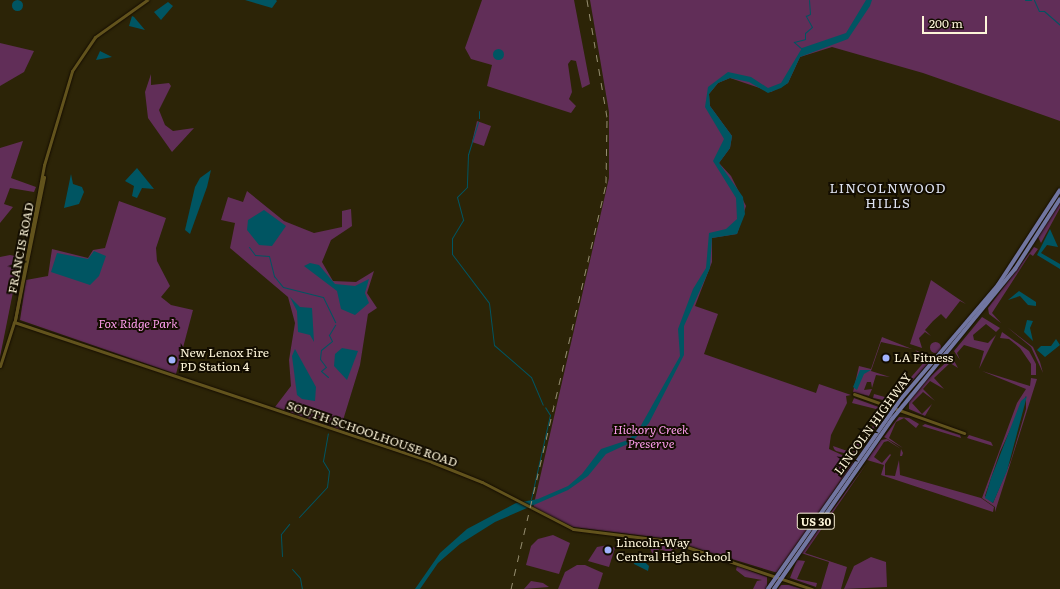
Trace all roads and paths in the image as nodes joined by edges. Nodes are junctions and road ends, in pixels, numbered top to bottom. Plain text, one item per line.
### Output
1 (147, 0) edge
2 (46, 164) junction
3 (1060, 190) edge
4 (1060, 199) edge
5 (0, 366) edge
6 (854, 394) dead end
7 (894, 408) junction
8 (900, 409) junction
9 (964, 434) dead end
10 (779, 578) junction
11 (768, 589) edge
12 (774, 589) edge
13 (812, 589) edge

1 - 2 street, FRANCIS ROAD
2 - 2 street, FRANCIS ROAD
3 - 7 main road, LINCOLN HIGHWAY / US 30
4 - 8 main road, LINCOLN HIGHWAY / US 30
5 - 10 street, SOUTH SCHOOLHOUSE ROAD
6 - 7 street
7 - 8 street
7 - 10 main road, LINCOLN HIGHWAY / US 30
8 - 9 street
8 - 10 main road, LINCOLN HIGHWAY / US 30
10 - 11 main road, US 30
10 - 12 main road, US 30
10 - 13 street, SOUTH SCHOOLHOUSE ROAD

